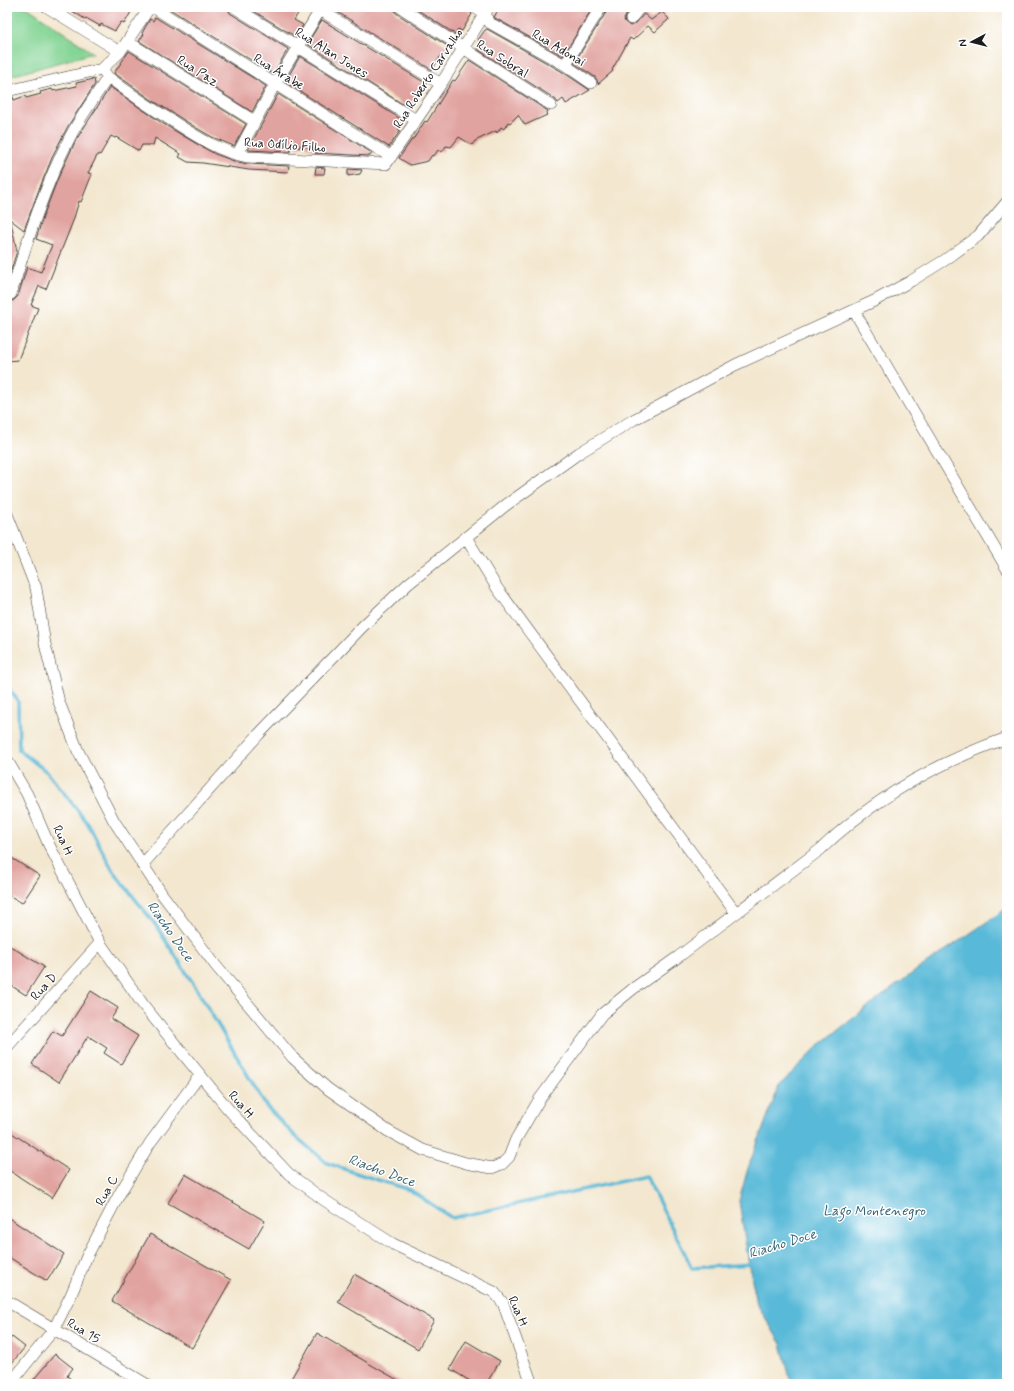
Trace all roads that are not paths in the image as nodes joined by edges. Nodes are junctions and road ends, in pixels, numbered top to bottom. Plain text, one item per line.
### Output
1 (47, 7) edge
2 (152, 7) edge
3 (234, 7) edge
4 (400, 7) edge
5 (474, 7) edge
6 (601, 7) edge
7 (640, 7) edge
8 (321, 9) edge
9 (487, 11) edge
10 (631, 19) dead end
11 (128, 42) junction
12 (297, 46) junction
13 (463, 49) junction
14 (120, 52) junction
15 (565, 65) junction
16 (105, 73) junction
17 (590, 83) dead end
18 (275, 84) junction
19 (440, 84) junction
20 (7, 91) edge
21 (551, 105) dead end
22 (416, 120) junction
23 (254, 121) junction
24 (237, 155) junction
25 (389, 161) junction
26 (1007, 202) edge
27 (11, 294) dead end
28 (854, 310) junction
29 (7, 514) edge
30 (466, 537) junction
31 (1007, 569) edge
32 (1007, 738) edge
33 (7, 760) edge
34 (142, 865) junction
35 (736, 913) junction
36 (100, 943) junction
37 (7, 1047) edge
38 (200, 1076) junction
39 (7, 1301) edge
40 (54, 1329) junction
41 (10, 1384) edge
42 (146, 1384) edge
43 (532, 1384) edge

1 - 14 street
2 - 11 street
2 - 18 street, Rua Árabe
3 - 12 street, Rua Alan Jones
4 - 13 street, Rua Sobral
5 - 9 street, Rua Adonai
6 - 15 street
7 - 10 street
8 - 12 street
8 - 19 street
9 - 13 street, Rua Roberto Carvalho
9 - 15 street, Rua Adonai
11 - 14 street
11 - 23 street, Rua Paz
12 - 18 street
12 - 22 street, Rua Alan Jones
13 - 19 street, Rua Roberto Carvalho
13 - 21 street, Rua Sobral
14 - 16 street
15 - 17 street, Rua Adonai
16 - 20 street
16 - 24 street, Rua Odílio Filho
16 - 27 street
18 - 23 street
18 - 25 street, Rua Árabe
19 - 22 street, Rua Roberto Carvalho
22 - 25 street, Rua Roberto Carvalho
23 - 24 street
24 - 25 street, Rua Odílio Filho
26 - 28 street
28 - 30 street
28 - 31 street
29 - 34 street
30 - 34 street
30 - 35 street
32 - 35 street
33 - 36 street, Rua H
34 - 35 street
36 - 37 street, Rua D
36 - 38 street, Rua H
38 - 40 street, Rua C
38 - 43 street, Rua H
39 - 40 street, Rua 15
40 - 41 street, Rua C
40 - 42 street, Rua 15

